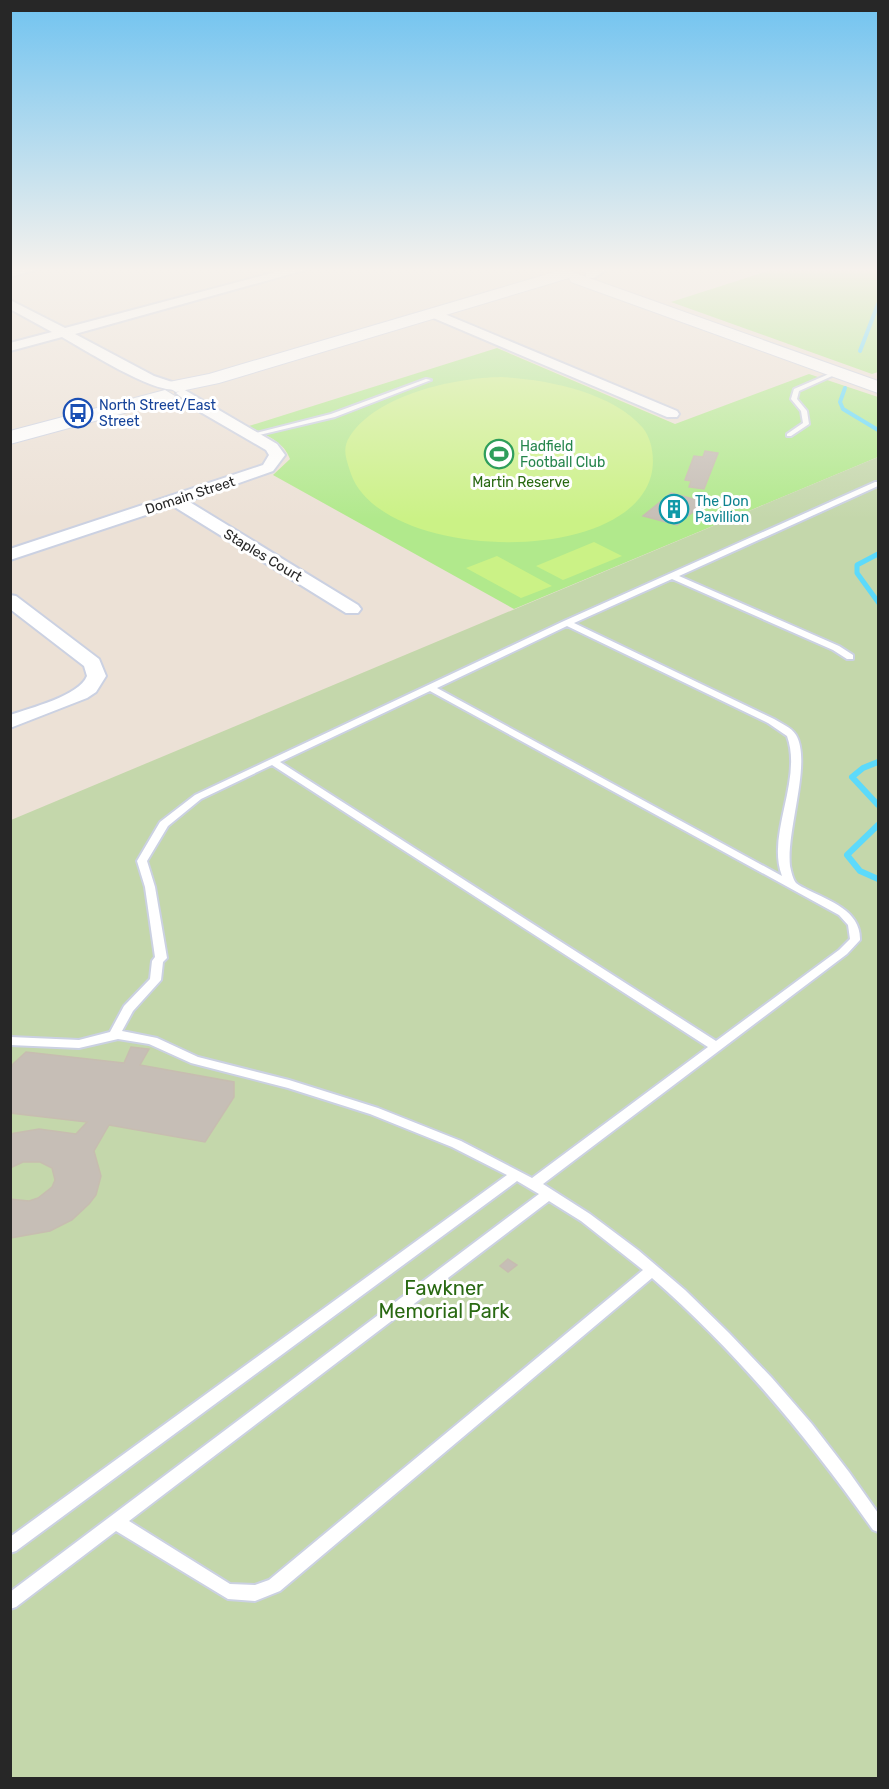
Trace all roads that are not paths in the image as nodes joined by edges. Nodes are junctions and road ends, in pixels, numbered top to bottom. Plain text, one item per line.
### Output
1 (98, 351) edge
2 (306, 351) edge
3 (524, 351) edge
4 (782, 351) edge
5 (838, 372) junction
6 (428, 380) dead end
7 (879, 387) edge
8 (168, 390) junction
9 (672, 414) dead end
10 (251, 435) junction
11 (789, 435) dead end
12 (10, 438) edge
13 (879, 484) edge
14 (174, 500) junction
15 (10, 555) edge
16 (672, 576) junction
17 (10, 600) edge
18 (352, 609) dead end
19 (567, 623) junction
20 (850, 657) dead end
21 (431, 688) junction
22 (10, 722) edge
23 (275, 763) junction
24 (791, 885) junction
25 (114, 1035) junction
26 (10, 1041) edge
27 (716, 1047) junction
28 (516, 1174) junction
29 (533, 1184) junction
30 (549, 1194) junction
31 (651, 1271) junction
32 (116, 1522) junction
33 (879, 1525) edge
34 (10, 1546) edge
35 (10, 1602) edge

1 - 8 street, Domain Street
2 - 8 street
3 - 9 street
4 - 5 street
5 - 7 street
5 - 11 lane
6 - 10 lane
8 - 10 street, Domain Street
8 - 12 street
10 - 14 street, Domain Street
13 - 16 lane
14 - 15 street, Domain Street
14 - 18 street, Staples Court
16 - 19 lane
16 - 20 lane
17 - 22 street
19 - 21 lane
19 - 24 lane
21 - 23 lane
21 - 24 lane
23 - 25 lane
23 - 27 lane
24 - 27 lane
25 - 26 lane
25 - 28 lane
27 - 29 lane
28 - 29 lane
28 - 34 lane
29 - 30 lane
30 - 31 lane
30 - 32 lane
31 - 32 lane
31 - 33 lane
32 - 35 lane

